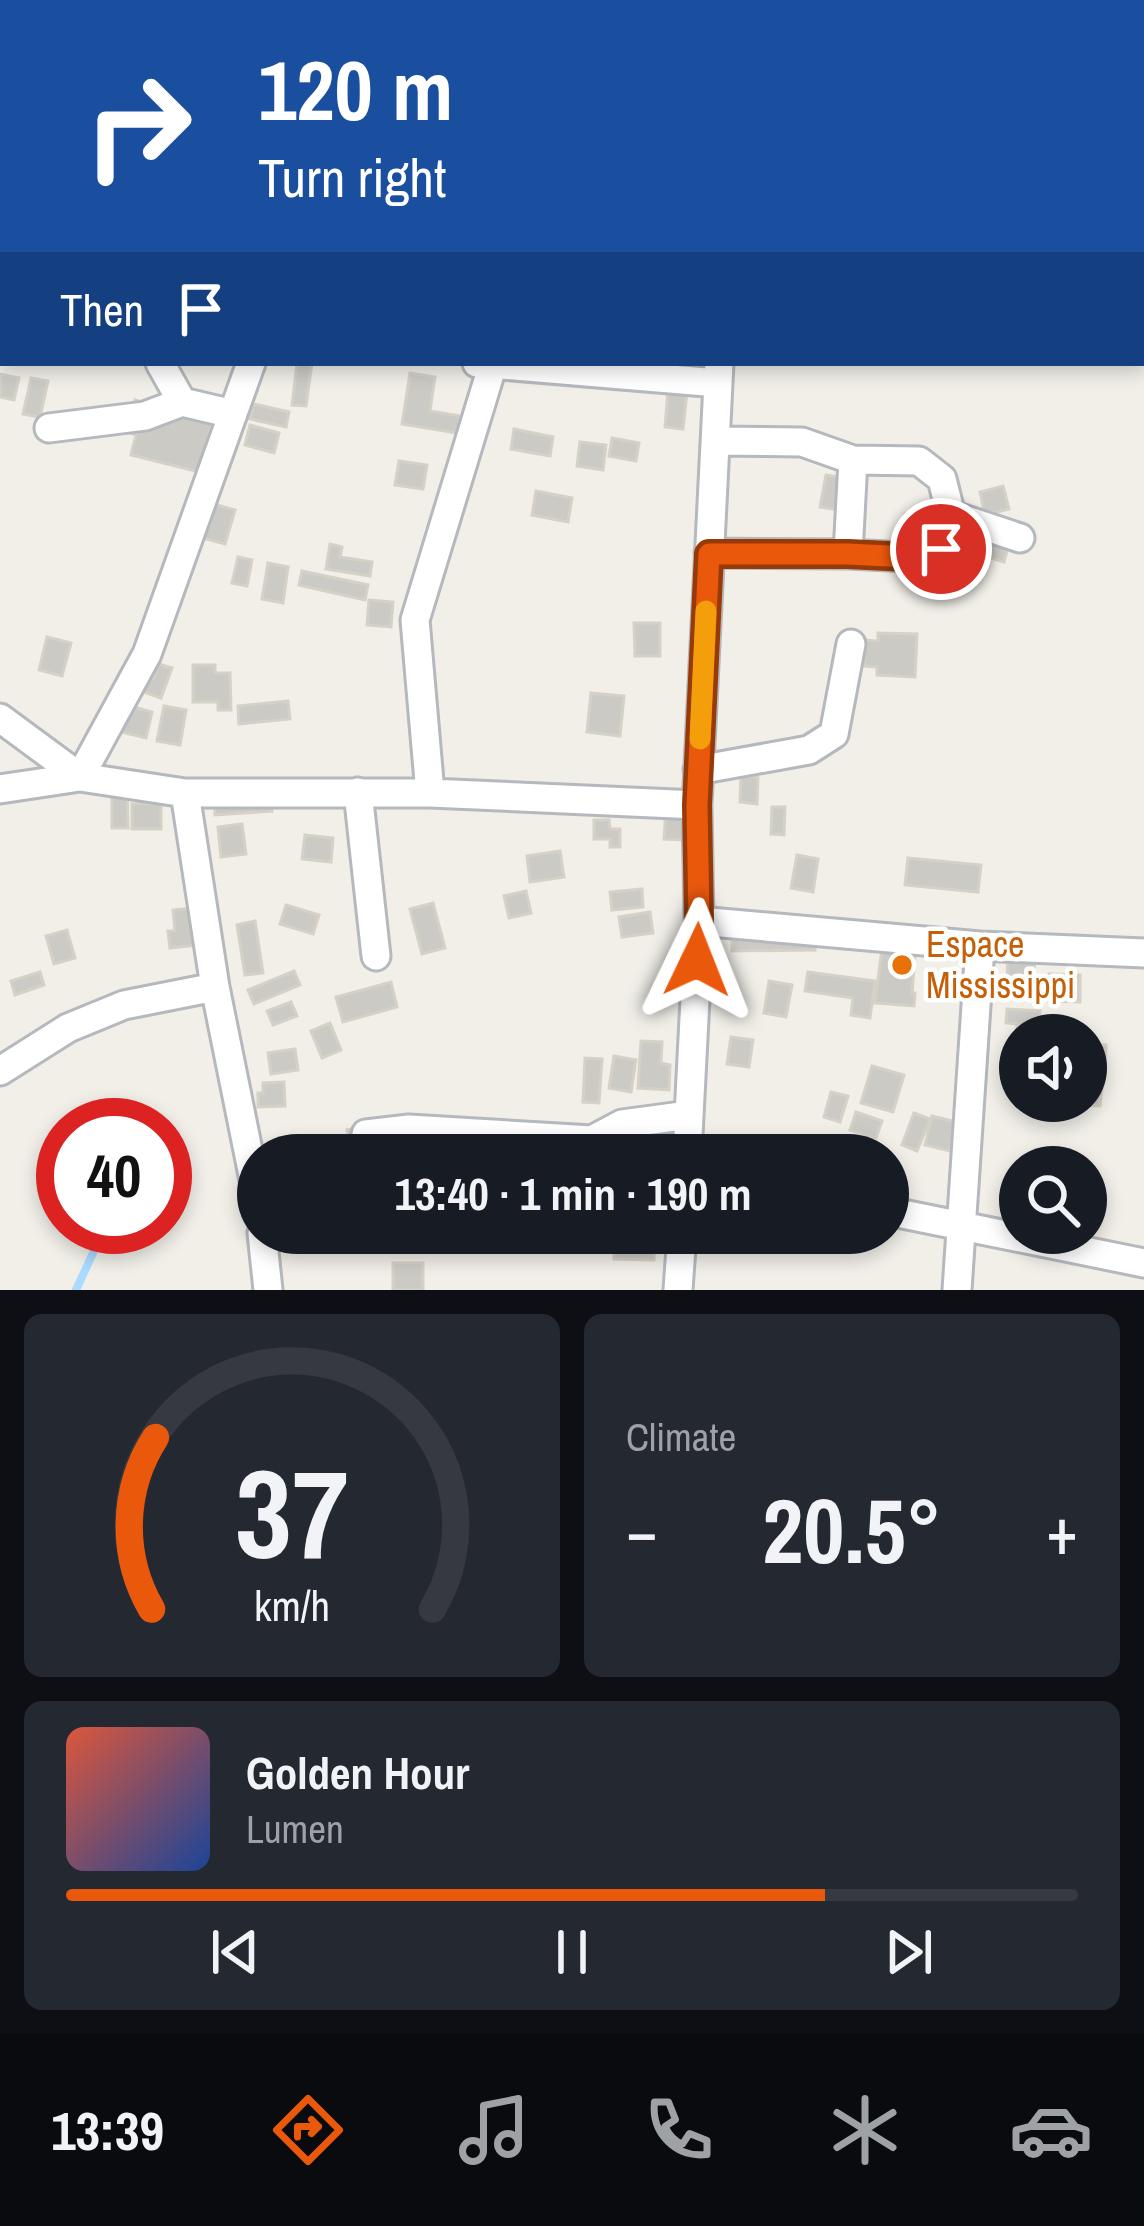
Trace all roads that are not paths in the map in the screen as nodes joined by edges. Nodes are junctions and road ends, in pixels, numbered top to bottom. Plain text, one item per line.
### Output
1 (162, 366) edge
2 (250, 366) edge
3 (492, 366) edge
4 (543, 366) edge
5 (719, 373) edge
6 (182, 402) junction
7 (233, 413) junction
8 (50, 428) dead end
9 (717, 441) junction
10 (853, 460) junction
11 (951, 515) junction
12 (1020, 538) dead end
13 (709, 554) junction
14 (848, 554) junction
15 (851, 644) dead end
16 (0, 718) edge
17 (698, 770) junction
18 (80, 777) junction
19 (0, 790) edge
20 (358, 792) junction
21 (184, 793) junction
22 (430, 793) junction
23 (697, 805) junction
24 (699, 921) junction
25 (980, 946) junction
26 (1144, 952) edge
27 (376, 956) dead end
28 (215, 987) junction
29 (0, 1071) edge
30 (689, 1115) junction
31 (245, 1134) edge
32 (366, 1134) dead end
33 (482, 1134) edge
34 (603, 1134) edge
35 (688, 1134) edge
36 (909, 1214) edge
37 (961, 1225) junction
38 (264, 1254) edge
39 (681, 1254) edge
40 (1144, 1263) edge
41 (268, 1290) edge
42 (678, 1290) edge
43 (957, 1290) edge

1 - 6 street
2 - 7 street
3 - 22 street
4 - 5 street
5 - 9 street
6 - 7 street
6 - 8 street
7 - 18 street
9 - 10 street
9 - 13 street
10 - 11 street
10 - 14 street
11 - 12 street
11 - 14 street
13 - 14 street
13 - 17 street
15 - 17 street
16 - 18 street
17 - 23 street
18 - 19 street
18 - 21 street
20 - 21 street
20 - 22 street
20 - 27 street
21 - 28 street
22 - 23 street
23 - 24 street
24 - 25 street
24 - 30 street
25 - 26 street
25 - 37 street
28 - 29 street
28 - 31 street
30 - 34 street
30 - 35 street
32 - 33 street
36 - 37 street
37 - 40 street
37 - 43 street
38 - 41 street
39 - 42 street

